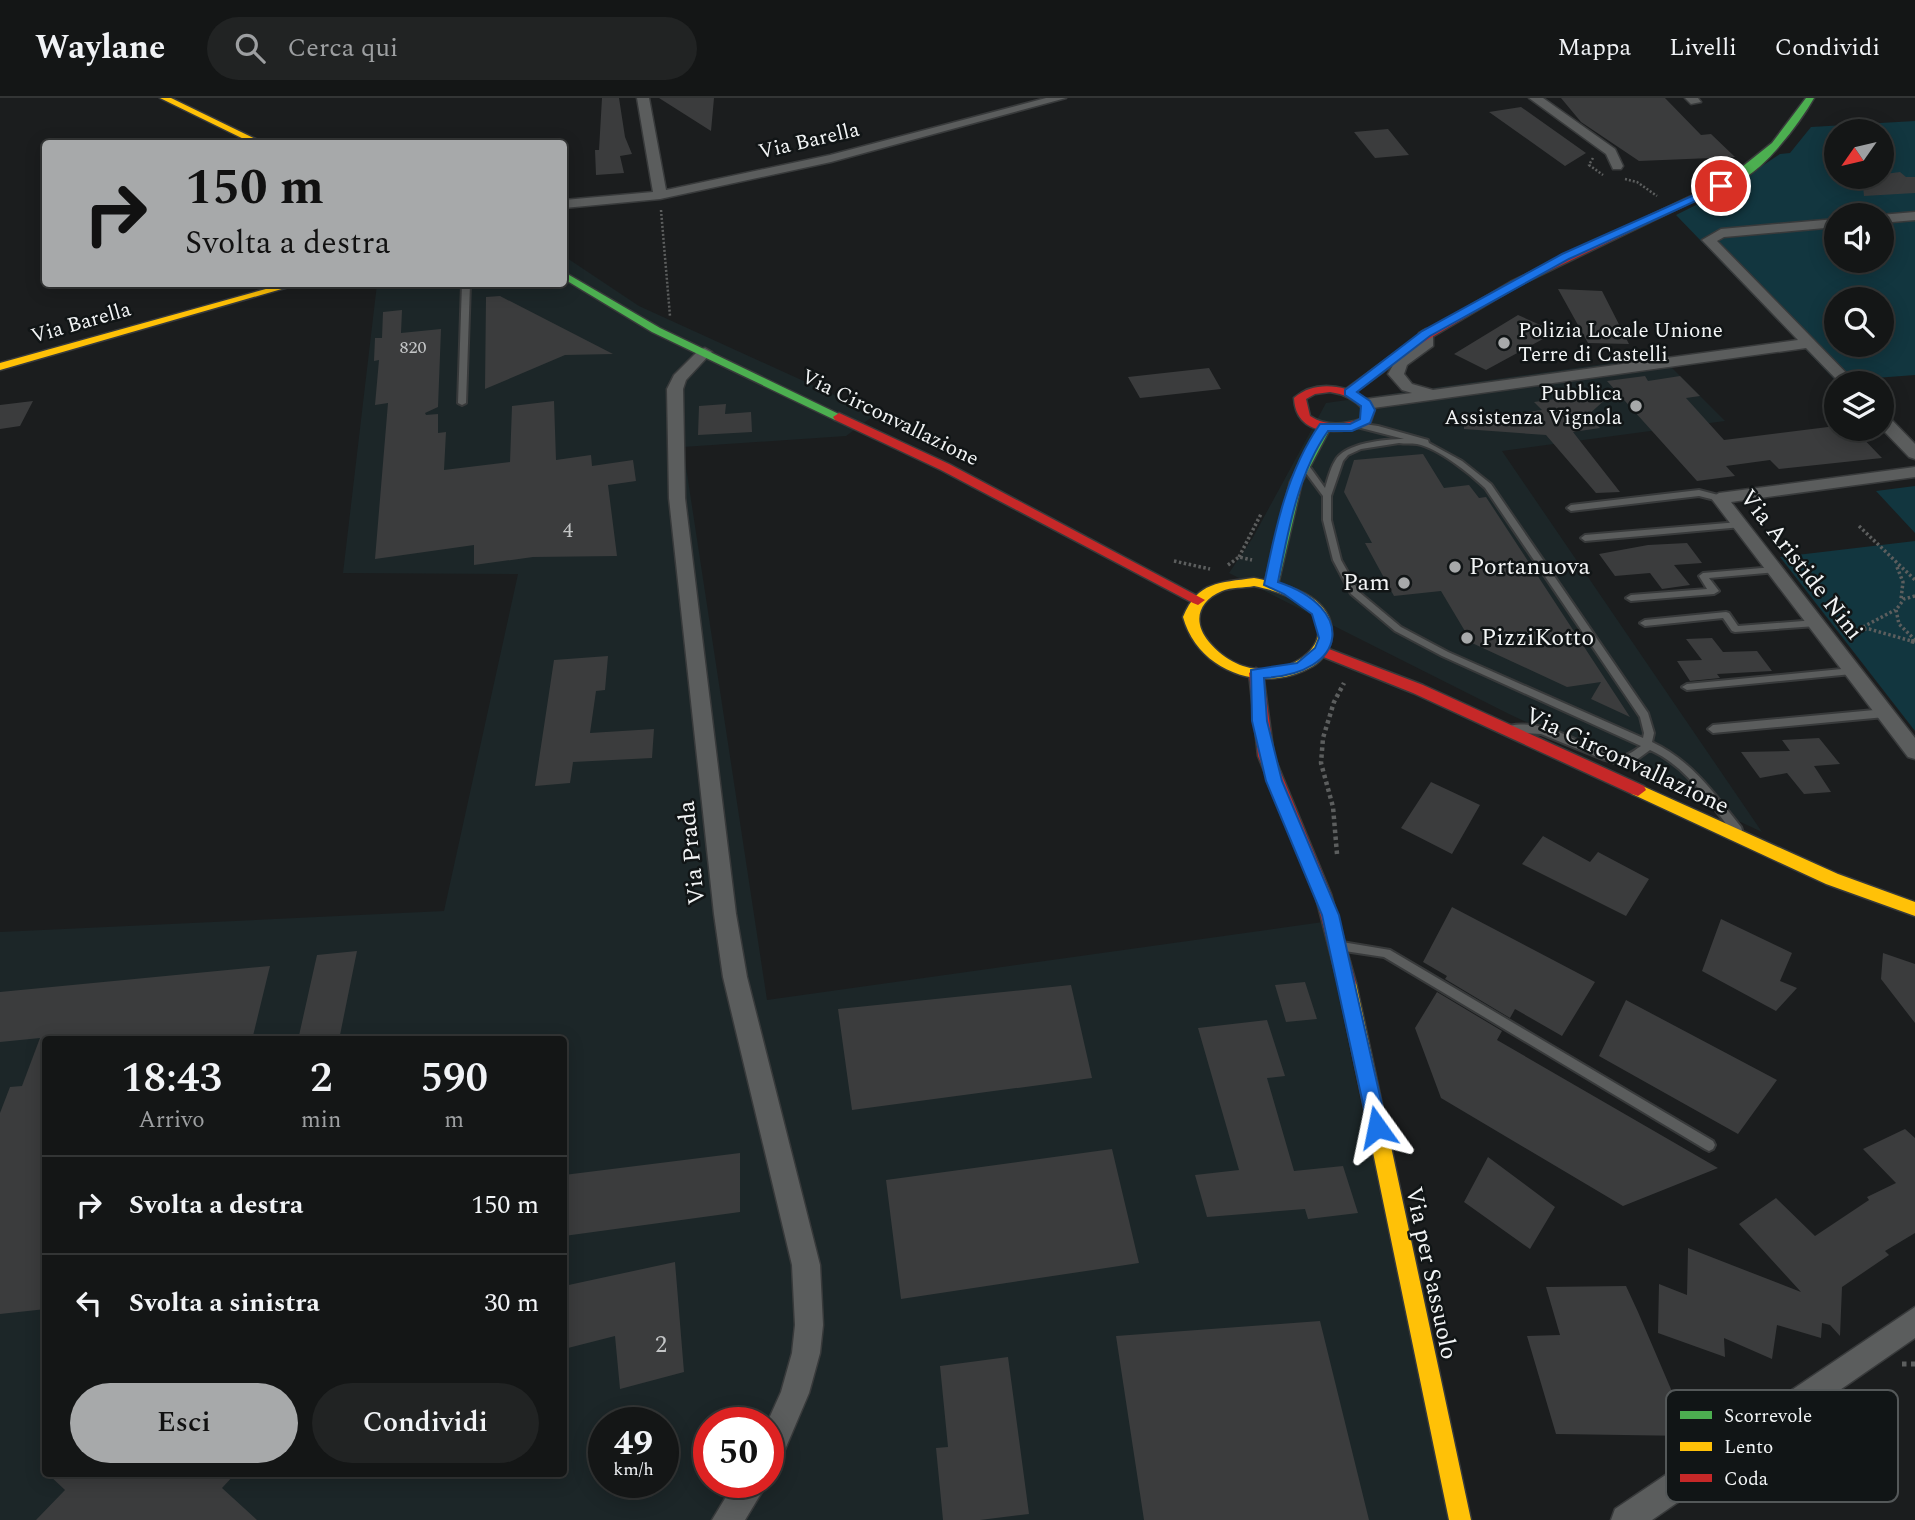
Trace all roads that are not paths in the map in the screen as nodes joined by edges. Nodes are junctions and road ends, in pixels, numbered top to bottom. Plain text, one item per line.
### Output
1 (164, 98) edge
2 (643, 98) edge
3 (1060, 98) edge
4 (1535, 98) edge
5 (1810, 98) edge
6 (253, 140) edge
7 (1617, 166) dead end
8 (660, 195) junction
9 (567, 204) edge
10 (1915, 216) edge
11 (1894, 218) edge
12 (1824, 224) edge
13 (567, 277) edge
14 (283, 287) edge
15 (466, 287) edge
16 (1426, 333) junction
17 (1809, 344) junction
18 (705, 352) junction
19 (0, 367) edge
20 (1835, 371) edge
21 (1349, 393) junction
22 (1432, 394) junction
23 (462, 403) dead end
24 (1366, 404) junction
25 (1360, 425) junction
26 (1325, 427) junction
27 (1894, 432) edge
28 (1425, 442) junction
29 (1915, 454) edge
30 (1304, 465) junction
31 (1915, 472) edge
32 (1327, 495) junction
33 (1718, 498) junction
34 (1571, 508) dead end
35 (1740, 525) junction
36 (1585, 538) dead end
37 (1774, 570) junction
38 (1271, 585) junction
39 (1631, 598) dead end
40 (1198, 600) junction
41 (1645, 623) dead end
42 (1819, 628) junction
43 (1321, 651) junction
44 (1852, 671) junction
45 (1256, 673) junction
46 (1687, 687) dead end
47 (1885, 713) junction
48 (1713, 729) dead end
49 (1505, 730) junction
50 (1648, 744) junction
51 (1915, 752) edge
52 (1746, 842) junction
53 (1915, 909) edge
54 (1339, 946) junction
55 (1709, 1145) dead end
56 (1915, 1321) edge
57 (1815, 1390) edge
58 (784, 1419) edge
59 (1666, 1492) edge
60 (742, 1498) edge
61 (727, 1520) edge
62 (1460, 1520) edge
63 (1626, 1520) edge

1 - 6 main road
2 - 8 street
3 - 8 street, Via Barella
4 - 7 street
5 - 16 main road
8 - 9 street, Via Barella
10 - 11 street
12 - 17 street
13 - 18 main road, Via Circonvallazione
14 - 19 main road, Via Barella
15 - 23 lane
16 - 21 main road
16 - 22 street
17 - 20 street
17 - 22 street
18 - 40 main road, Via Circonvallazione
18 - 58 street, Via Prada
21 - 24 main road
21 - 26 main road
22 - 24 street
24 - 25 main road
25 - 26 main road
25 - 28 lane
26 - 30 main road
27 - 29 street
28 - 32 lane
28 - 50 lane
30 - 32 lane
30 - 38 main road
31 - 33 street, Via Aristide Nini
32 - 50 lane
33 - 34 lane
33 - 35 street, Via Aristide Nini
35 - 36 lane
35 - 37 street, Via Aristide Nini
37 - 39 lane
37 - 42 street, Via Aristide Nini
38 - 40 main road
38 - 43 main road
40 - 45 main road
41 - 42 lane
42 - 44 street, Via Aristide Nini
43 - 45 main road
43 - 49 main road, Via Circonvallazione
44 - 46 lane
44 - 47 street, Via Aristide Nini
45 - 54 main road, Via per Sassuolo
47 - 48 lane
47 - 51 street, Via Aristide Nini
49 - 50 lane
49 - 52 main road, Via Circonvallazione
50 - 52 lane
52 - 53 main road, Via Circonvallazione
54 - 55 lane
54 - 62 main road, Via per Sassuolo
56 - 57 street
59 - 63 street
60 - 61 street

